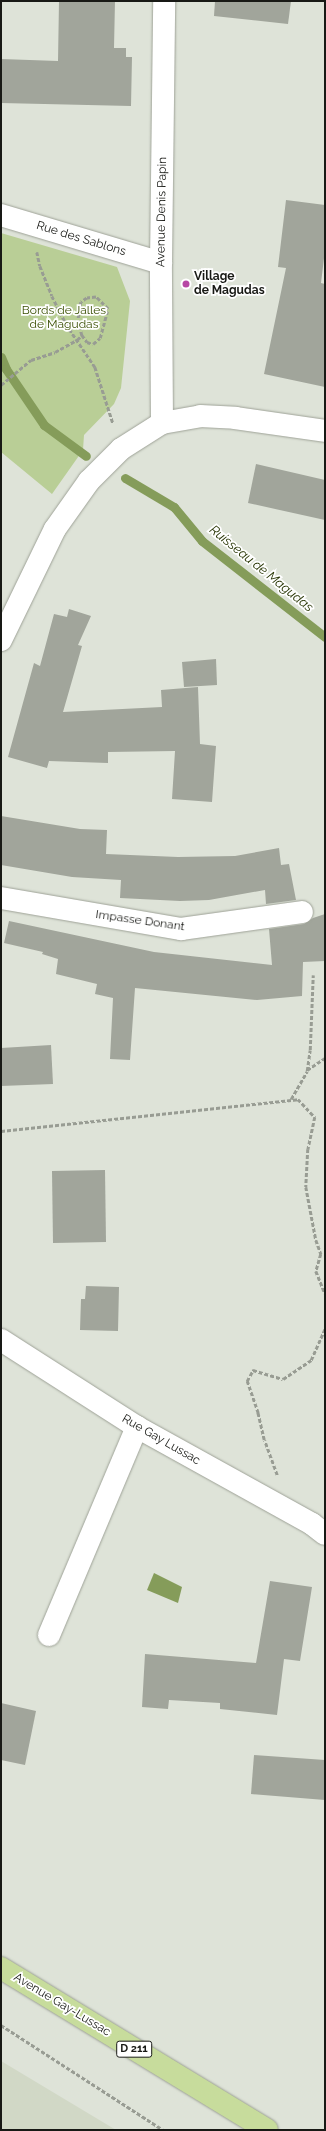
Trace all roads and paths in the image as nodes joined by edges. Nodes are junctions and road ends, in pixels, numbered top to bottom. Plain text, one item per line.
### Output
1 (164, 1) edge
2 (1, 215) edge
3 (38, 226) junction
4 (161, 263) junction
5 (82, 335) junction
6 (77, 340) junction
7 (1, 386) edge
8 (162, 423) junction
9 (325, 431) edge
10 (121, 448) junction
11 (1, 640) edge
12 (1, 898) edge
13 (302, 912) dead end
14 (313, 975) dead end
15 (325, 1058) edge
16 (307, 1071) junction
17 (290, 1100) junction
18 (1, 1130) edge
19 (325, 1293) edge
20 (325, 1328) edge
21 (1, 1340) edge
22 (137, 1427) junction
23 (281, 1507) junction
24 (325, 1534) edge
25 (49, 1635) dead end
26 (1, 1968) edge
27 (1, 2025) edge
28 (163, 2130) edge
29 (267, 2130) edge

1 - 4 street, Avenue Denis Papin
2 - 3 street, Rue des Sablons
3 - 4 street, Rue des Sablons
3 - 6 path
4 - 8 street, Avenue Denis Papin
5 - 5 path
5 - 6 path
6 - 7 path
6 - 10 path
8 - 9 street
8 - 10 street
10 - 11 street
12 - 13 street, Impasse Donant
14 - 16 path
15 - 16 path
16 - 17 path
17 - 18 path
17 - 19 path
20 - 23 path
21 - 22 street, Rue Gay Lussac
22 - 23 street, Rue Gay Lussac
22 - 25 street
23 - 24 street, Rue Gay Lussac
26 - 29 main road, Avenue Gay-Lussac / D 211
27 - 28 path

